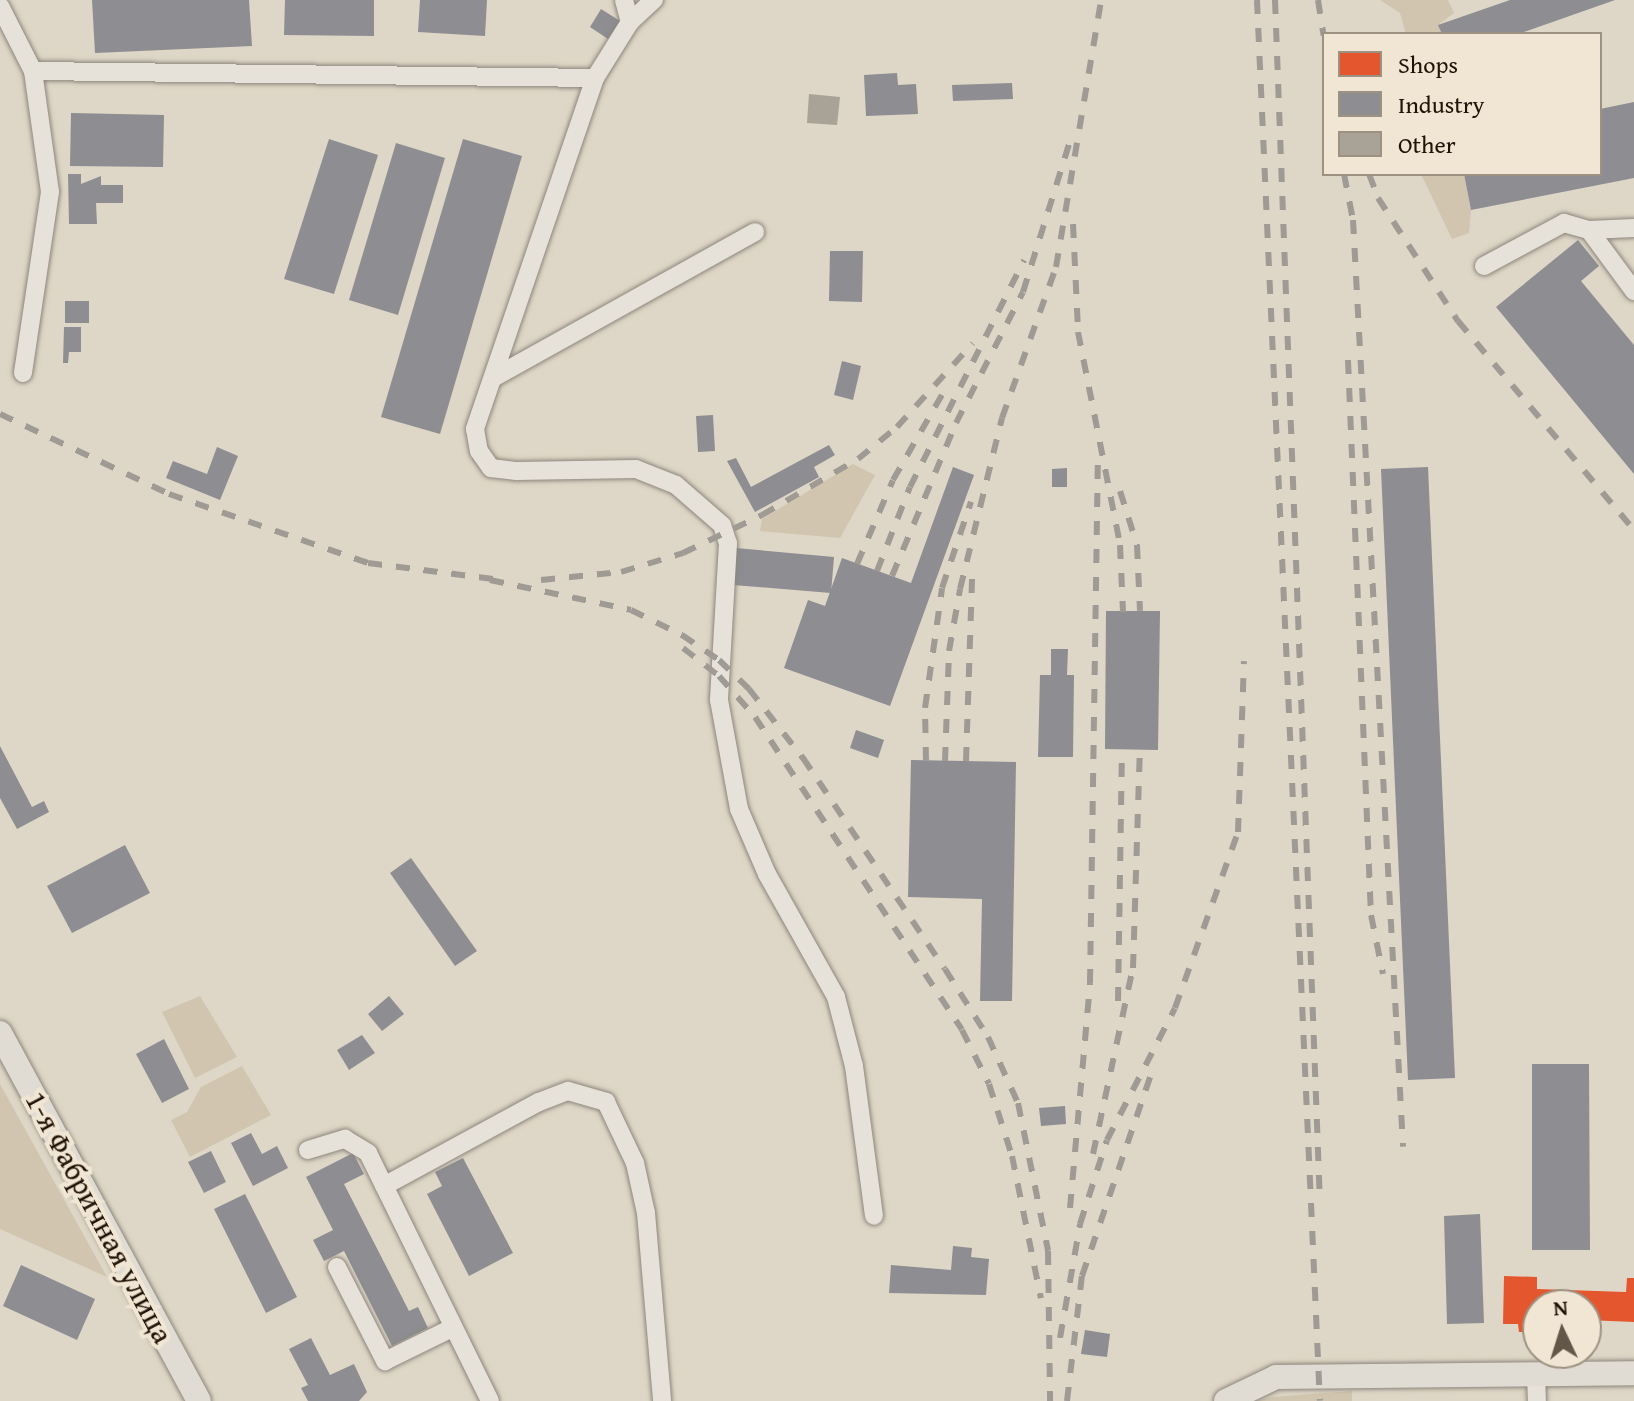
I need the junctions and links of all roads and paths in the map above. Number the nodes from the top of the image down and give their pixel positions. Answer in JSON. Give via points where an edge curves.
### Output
{"nodes":[{"id":1,"x":624,"y":0,"type":"edge"},
{"id":2,"x":654,"y":0,"type":"edge"},
{"id":3,"x":0,"y":6,"type":"edge"},
{"id":4,"x":630,"y":22,"type":"junction"},
{"id":5,"x":33,"y":71,"type":"junction"},
{"id":6,"x":595,"y":78,"type":"junction"},
{"id":7,"x":1634,"y":228,"type":"edge"},
{"id":8,"x":1589,"y":230,"type":"junction"},
{"id":9,"x":755,"y":232,"type":"dead end"},
{"id":10,"x":1484,"y":266,"type":"dead end"},
{"id":11,"x":1634,"y":291,"type":"edge"},
{"id":12,"x":23,"y":373,"type":"dead end"},
{"id":13,"x":493,"y":378,"type":"junction"},
{"id":14,"x":0,"y":1033,"type":"edge"},
{"id":15,"x":308,"y":1150,"type":"dead end"},
{"id":16,"x":384,"y":1186,"type":"junction"},
{"id":17,"x":874,"y":1216,"type":"dead end"},
{"id":18,"x":337,"y":1267,"type":"dead end"},
{"id":19,"x":452,"y":1328,"type":"junction"},
{"id":20,"x":1634,"y":1373,"type":"edge"},
{"id":21,"x":1536,"y":1374,"type":"junction"},
{"id":22,"x":199,"y":1401,"type":"edge"},
{"id":23,"x":490,"y":1401,"type":"edge"},
{"id":24,"x":662,"y":1401,"type":"edge"},
{"id":25,"x":1226,"y":1401,"type":"edge"},
{"id":26,"x":1537,"y":1401,"type":"edge"}],
"edges":[{"from":1,"to":4,"type":"street"},
{"from":2,"to":4,"type":"street"},
{"from":3,"to":5,"type":"street"},
{"from":4,"to":6,"type":"street"},
{"from":5,"to":6,"type":"street"},
{"from":5,"to":12,"type":"street","via":[[50,192]]},
{"from":6,"to":13,"type":"street"},
{"from":7,"to":8,"type":"street"},
{"from":8,"to":10,"type":"street","via":[[1564,223]]},
{"from":8,"to":11,"type":"street"},
{"from":9,"to":13,"type":"street"},
{"from":13,"to":17,"type":"street","via":[[475,429],[479,451],[491,468],[636,469],[676,485],[722,525],[728,543],[719,700],[739,809],[767,874],[836,997],[854,1066]]},
{"from":14,"to":22,"type":"main road","name":"1-я Фабричная улица"},
{"from":15,"to":16,"type":"street","via":[[345,1139],[368,1153]]},
{"from":16,"to":19,"type":"street"},
{"from":16,"to":24,"type":"street","via":[[568,1091],[606,1102],[635,1163],[646,1213]]},
{"from":18,"to":19,"type":"street","via":[[385,1361]]},
{"from":19,"to":23,"type":"street"},
{"from":20,"to":21,"type":"main road"},
{"from":21,"to":25,"type":"main road","via":[[1276,1377]]},
{"from":21,"to":26,"type":"street"}]}
